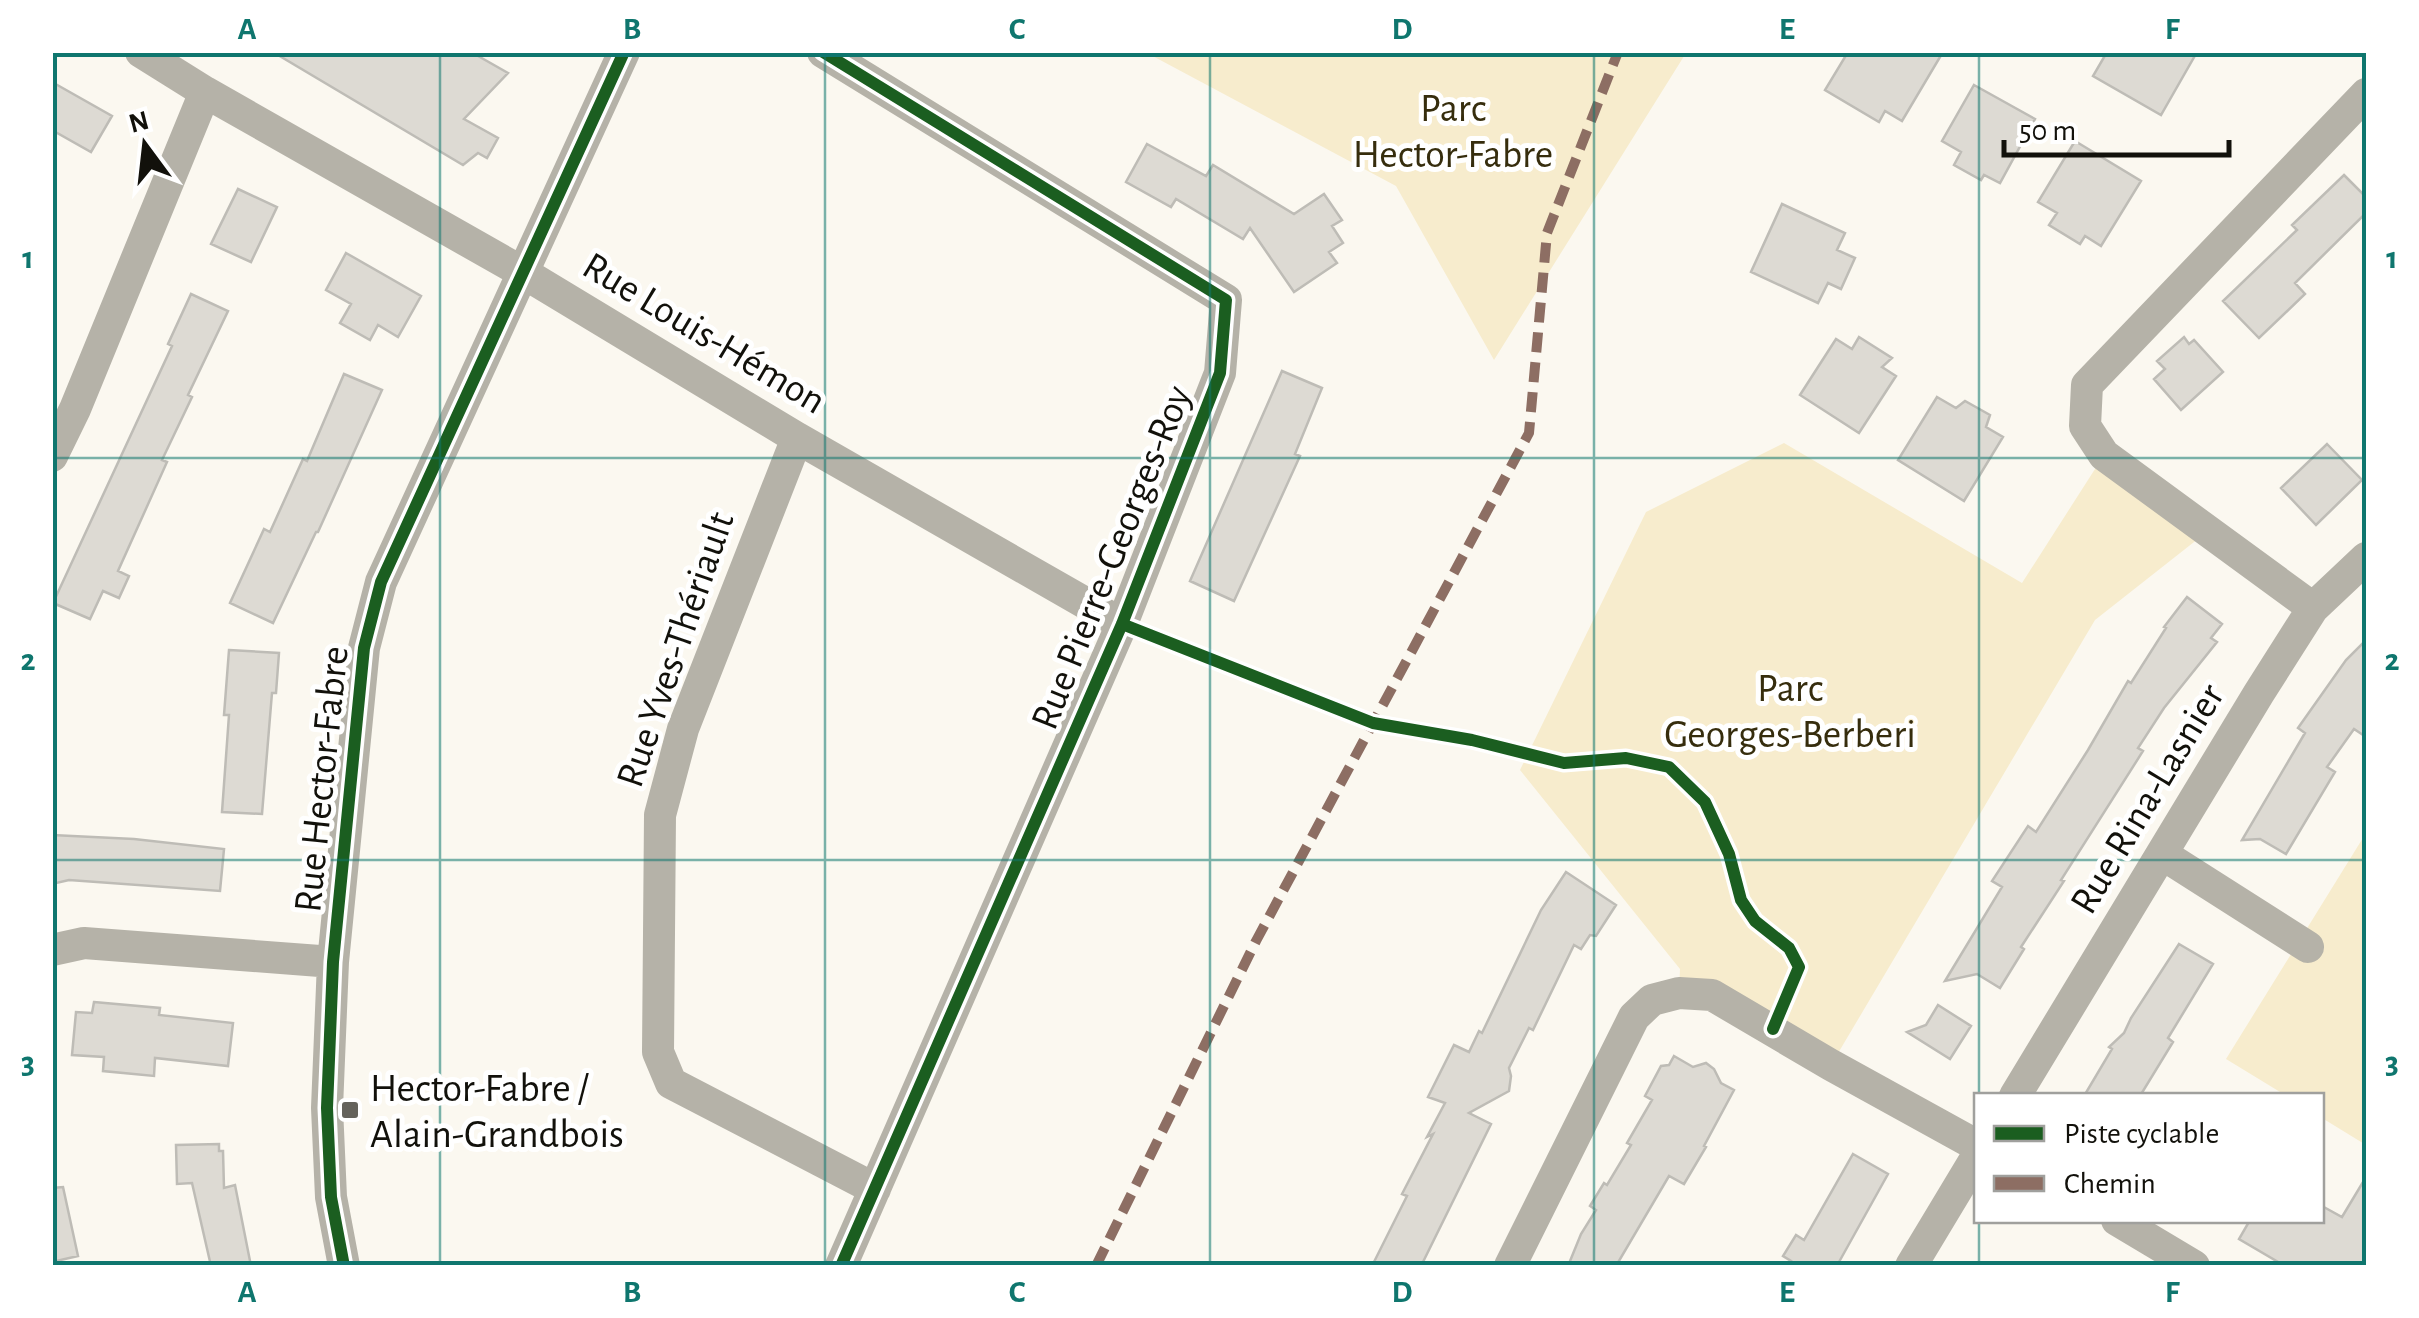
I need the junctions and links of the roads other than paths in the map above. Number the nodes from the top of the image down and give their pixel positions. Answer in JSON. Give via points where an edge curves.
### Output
{"nodes":[{"id":1,"x":141,"y":52,"type":"edge"},
{"id":2,"x":624,"y":52,"type":"edge"},
{"id":3,"x":823,"y":52,"type":"edge"},
{"id":4,"x":205,"y":92,"type":"junction"},
{"id":5,"x":2366,"y":94,"type":"edge"},
{"id":6,"x":522,"y":272,"type":"junction"},
{"id":7,"x":64,"y":402,"type":"edge"},
{"id":8,"x":797,"y":438,"type":"junction"},
{"id":9,"x":52,"y":456,"type":"edge"},
{"id":10,"x":2366,"y":558,"type":"edge"},
{"id":11,"x":2314,"y":608,"type":"junction"},
{"id":12,"x":1122,"y":624,"type":"junction"},
{"id":13,"x":2162,"y":854,"type":"junction"},
{"id":14,"x":2308,"y":947,"type":"dead end"},
{"id":15,"x":52,"y":950,"type":"edge"},
{"id":16,"x":333,"y":962,"type":"junction"},
{"id":17,"x":2017,"y":1093,"type":"edge"},
{"id":18,"x":1974,"y":1144,"type":"edge"},
{"id":19,"x":1974,"y":1161,"type":"edge"},
{"id":20,"x":874,"y":1189,"type":"junction"},
{"id":21,"x":2121,"y":1223,"type":"edge"},
{"id":22,"x":344,"y":1266,"type":"edge"},
{"id":23,"x":841,"y":1266,"type":"edge"},
{"id":24,"x":1510,"y":1266,"type":"edge"},
{"id":25,"x":1911,"y":1266,"type":"edge"},
{"id":26,"x":2194,"y":1266,"type":"edge"}],
"edges":[{"from":1,"to":4,"type":"street","name":"Rue Louis-Hémon"},
{"from":2,"to":6,"type":"street","name":"Rue Hector-Fabre"},
{"from":3,"to":12,"type":"street","name":"Rue Pierre-Georges-Roy","via":[[1226,300],[1220,373]]},
{"from":4,"to":6,"type":"street","name":"Rue Louis-Hémon"},
{"from":4,"to":7,"type":"street"},
{"from":5,"to":11,"type":"street","via":[[2087,385],[2085,426],[2104,455]]},
{"from":6,"to":8,"type":"street","name":"Rue Louis-Hémon"},
{"from":6,"to":16,"type":"street","name":"Rue Hector-Fabre","via":[[377,598],[364,648]]},
{"from":7,"to":9,"type":"street"},
{"from":8,"to":12,"type":"street","name":"Rue Louis-Hémon"},
{"from":8,"to":20,"type":"street","name":"Rue Yves-Thériault","via":[[682,729],[660,815],[658,1052],[670,1082]]},
{"from":10,"to":11,"type":"street","name":"Rue Rina-Lasnier"},
{"from":11,"to":13,"type":"street","name":"Rue Rina-Lasnier"},
{"from":12,"to":20,"type":"street","name":"Rue Pierre-Georges-Roy"},
{"from":13,"to":14,"type":"street"},
{"from":13,"to":17,"type":"street","name":"Rue Rina-Lasnier"},
{"from":15,"to":16,"type":"street","via":[[84,943]]},
{"from":16,"to":22,"type":"street","name":"Rue Hector-Fabre","via":[[330,1196]]},
{"from":18,"to":24,"type":"street","via":[[1712,994],[1652,1000],[1634,1017]]},
{"from":19,"to":25,"type":"street"},
{"from":20,"to":23,"type":"street","name":"Rue Pierre-Georges-Roy"},
{"from":21,"to":26,"type":"street"}]}
